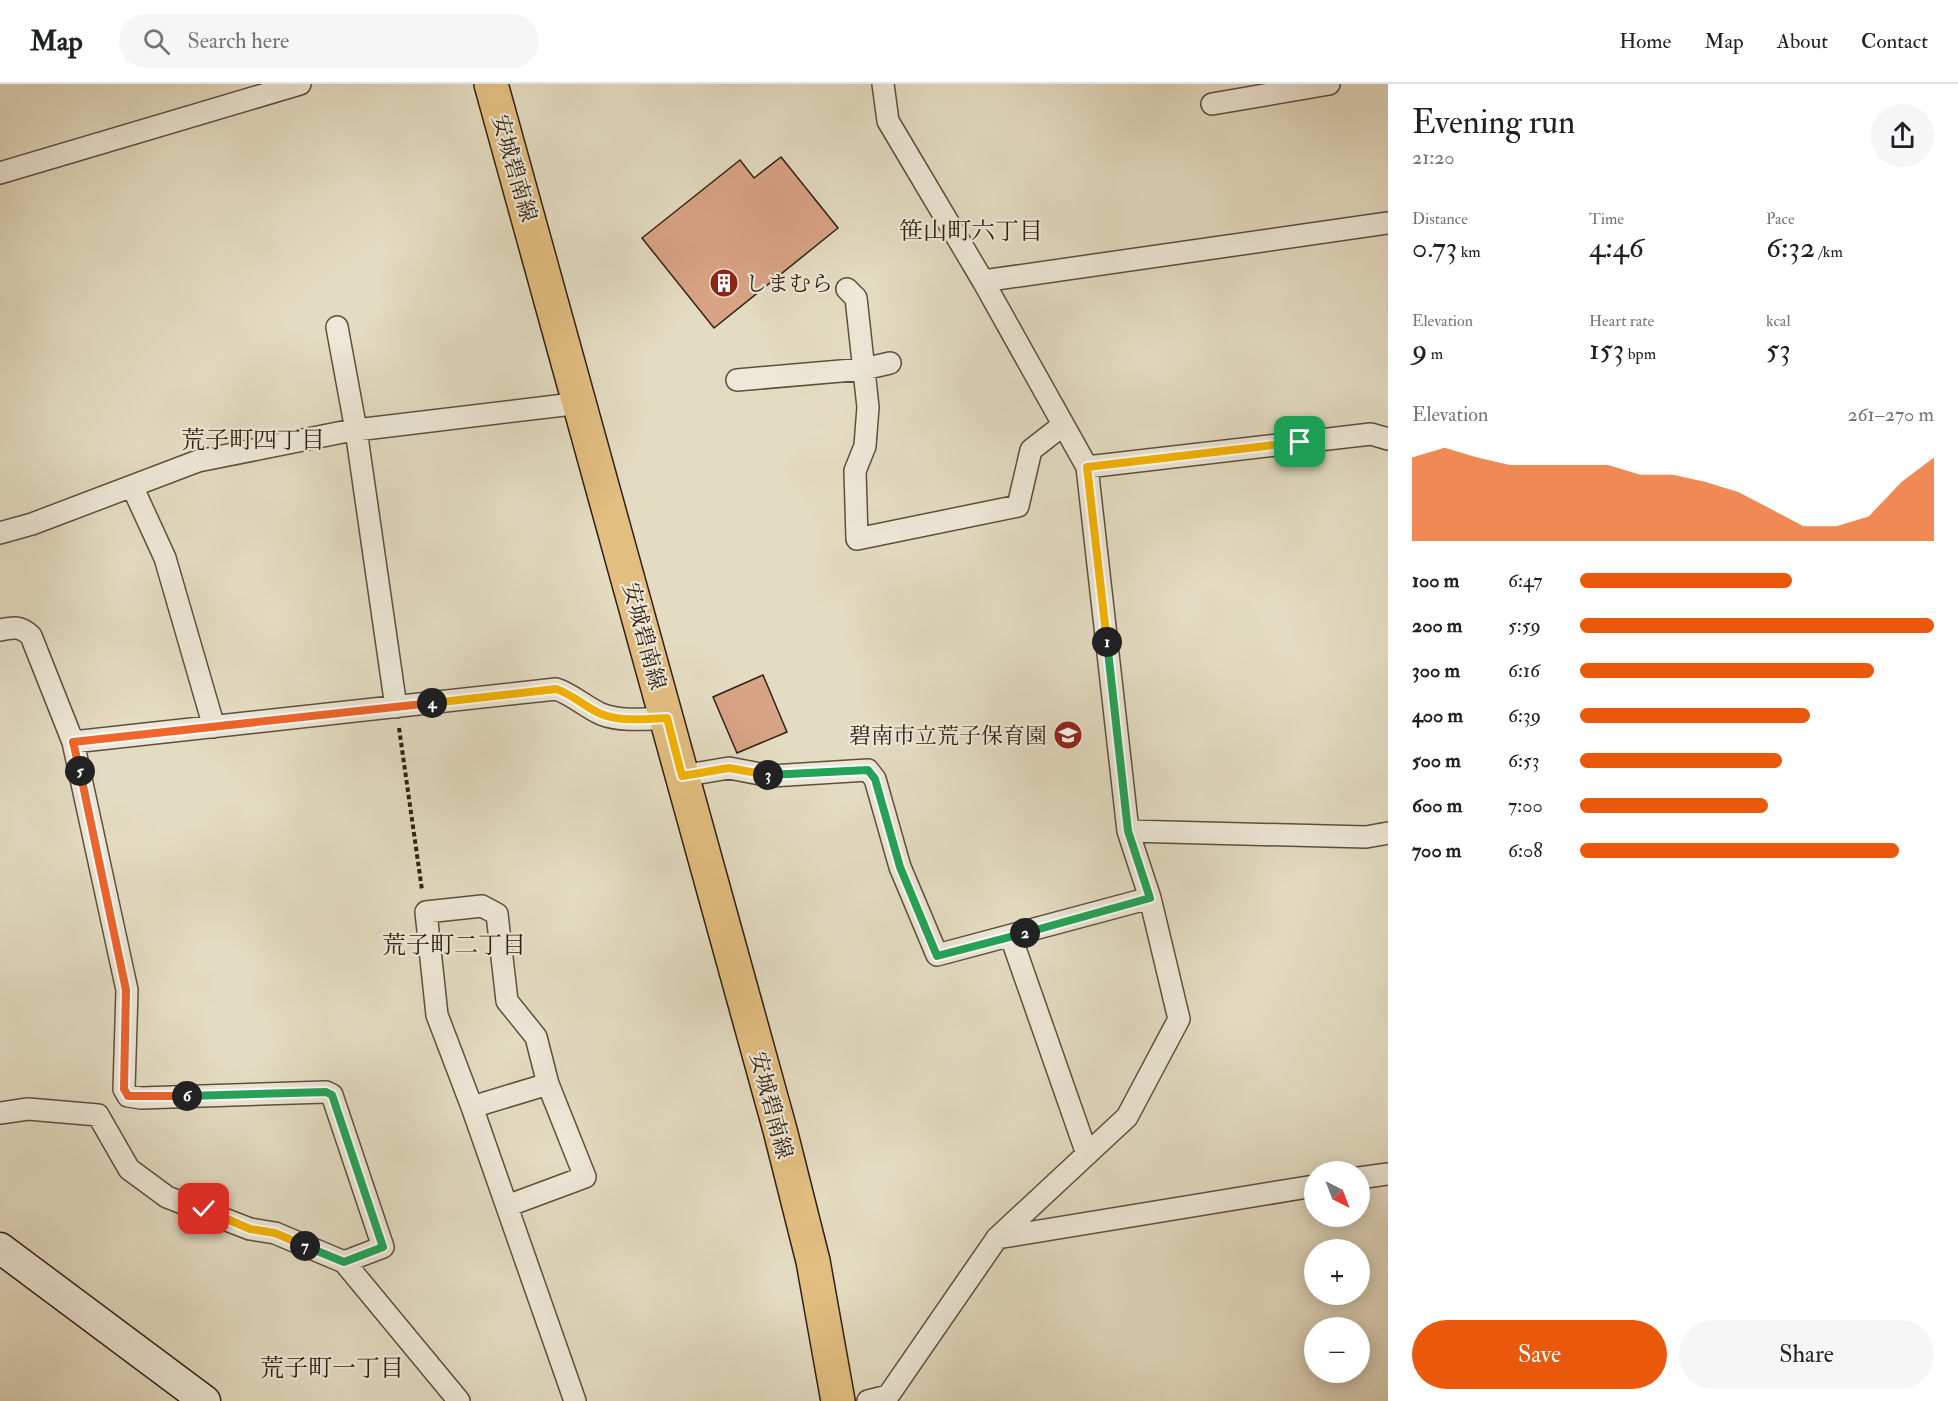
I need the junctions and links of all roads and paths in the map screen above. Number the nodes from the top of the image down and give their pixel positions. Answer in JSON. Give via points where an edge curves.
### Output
{"nodes":[{"id":1,"x":300,"y":84,"type":"edge"},
{"id":2,"x":491,"y":84,"type":"edge"},
{"id":3,"x":883,"y":84,"type":"edge"},
{"id":4,"x":1329,"y":84,"type":"edge"},
{"id":5,"x":1212,"y":104,"type":"dead end"},
{"id":6,"x":0,"y":173,"type":"edge"},
{"id":7,"x":1388,"y":224,"type":"edge"},
{"id":8,"x":983,"y":281,"type":"junction"},
{"id":9,"x":847,"y":289,"type":"dead end"},
{"id":10,"x":337,"y":327,"type":"dead end"},
{"id":11,"x":890,"y":363,"type":"dead end"},
{"id":12,"x":864,"y":369,"type":"junction"},
{"id":13,"x":737,"y":380,"type":"dead end"},
{"id":14,"x":581,"y":403,"type":"junction"},
{"id":15,"x":1063,"y":425,"type":"junction"},
{"id":16,"x":356,"y":430,"type":"junction"},
{"id":17,"x":1388,"y":439,"type":"edge"},
{"id":18,"x":1087,"y":467,"type":"junction"},
{"id":19,"x":132,"y":486,"type":"junction"},
{"id":20,"x":0,"y":533,"type":"edge"},
{"id":21,"x":0,"y":630,"type":"edge"},
{"id":22,"x":396,"y":707,"type":"junction"},
{"id":23,"x":667,"y":718,"type":"junction"},
{"id":24,"x":214,"y":727,"type":"junction"},
{"id":25,"x":73,"y":742,"type":"junction"},
{"id":26,"x":682,"y":776,"type":"junction"},
{"id":27,"x":1128,"y":831,"type":"junction"},
{"id":28,"x":1388,"y":833,"type":"edge"},
{"id":29,"x":1150,"y":898,"type":"junction"},
{"id":30,"x":426,"y":912,"type":"junction"},
{"id":31,"x":1011,"y":937,"type":"junction"},
{"id":32,"x":548,"y":1084,"type":"junction"},
{"id":33,"x":472,"y":1107,"type":"junction"},
{"id":34,"x":0,"y":1113,"type":"edge"},
{"id":35,"x":1087,"y":1154,"type":"junction"},
{"id":36,"x":1388,"y":1174,"type":"edge"},
{"id":37,"x":1370,"y":1176,"type":"edge"},
{"id":38,"x":1304,"y":1188,"type":"edge"},
{"id":39,"x":507,"y":1206,"type":"junction"},
{"id":40,"x":997,"y":1238,"type":"junction"},
{"id":41,"x":0,"y":1248,"type":"edge"},
{"id":42,"x":344,"y":1262,"type":"junction"},
{"id":43,"x":205,"y":1401,"type":"edge"},
{"id":44,"x":459,"y":1401,"type":"edge"},
{"id":45,"x":575,"y":1401,"type":"edge"},
{"id":46,"x":838,"y":1401,"type":"edge"},
{"id":47,"x":868,"y":1401,"type":"edge"}],
"edges":[{"from":1,"to":6,"type":"street"},
{"from":2,"to":14,"type":"main road","name":"安城碧南線"},
{"from":3,"to":8,"type":"street","via":[[888,121]]},
{"from":4,"to":5,"type":"street"},
{"from":7,"to":8,"type":"street"},
{"from":8,"to":15,"type":"street"},
{"from":9,"to":12,"type":"street","via":[[856,298]]},
{"from":10,"to":16,"type":"street"},
{"from":11,"to":12,"type":"street"},
{"from":12,"to":13,"type":"street"},
{"from":12,"to":15,"type":"street","via":[[868,407],[865,446],[855,471],[857,538],[1018,506],[1031,450]]},
{"from":14,"to":16,"type":"street"},
{"from":14,"to":23,"type":"main road","name":"安城碧南線"},
{"from":15,"to":18,"type":"street"},
{"from":16,"to":19,"type":"street","via":[[198,461]]},
{"from":16,"to":22,"type":"street"},
{"from":17,"to":18,"type":"street","via":[[1371,434]]},
{"from":18,"to":27,"type":"street"},
{"from":19,"to":20,"type":"street"},
{"from":19,"to":24,"type":"street","via":[[165,558]]},
{"from":21,"to":25,"type":"street","via":[[15,627],[31,636]]},
{"from":22,"to":23,"type":"street","via":[[556,689],[603,714],[631,719]]},
{"from":22,"to":24,"type":"street"},
{"from":22,"to":30,"type":"path"},
{"from":23,"to":26,"type":"main road","name":"安城碧南線"},
{"from":24,"to":25,"type":"street"},
{"from":25,"to":42,"type":"street","via":[[126,990],[124,1089],[128,1096],[141,1098],[326,1092],[332,1095],[383,1247]]},
{"from":26,"to":31,"type":"street","via":[[729,768],[771,776],[868,770],[875,779],[900,867],[937,956]]},
{"from":26,"to":46,"type":"main road","name":"安城碧南線","via":[[813,1261]]},
{"from":27,"to":28,"type":"street","via":[[1366,837]]},
{"from":27,"to":29,"type":"street"},
{"from":29,"to":31,"type":"street"},
{"from":29,"to":35,"type":"street","via":[[1179,1019],[1127,1117]]},
{"from":30,"to":32,"type":"street","via":[[482,906],[497,914],[507,1001],[536,1037]]},
{"from":30,"to":33,"type":"street","via":[[437,1016]]},
{"from":31,"to":35,"type":"street"},
{"from":32,"to":33,"type":"street"},
{"from":32,"to":39,"type":"street","via":[[585,1177]]},
{"from":33,"to":39,"type":"street"},
{"from":34,"to":42,"type":"street","via":[[28,1109],[98,1115],[129,1169],[167,1197],[250,1229],[275,1233]]},
{"from":35,"to":40,"type":"street"},
{"from":36,"to":37,"type":"street"},
{"from":38,"to":40,"type":"street"},
{"from":39,"to":45,"type":"street"},
{"from":40,"to":47,"type":"street","via":[[888,1396]]},
{"from":41,"to":43,"type":"street"},
{"from":42,"to":44,"type":"street"}]}
